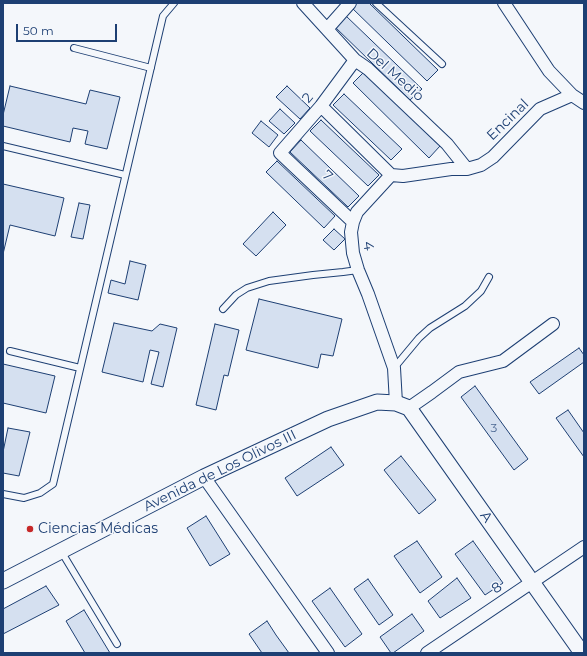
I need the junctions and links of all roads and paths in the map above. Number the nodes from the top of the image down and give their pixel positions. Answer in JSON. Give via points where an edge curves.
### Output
{"nodes":[{"id":1,"x":174,"y":3,"type":"edge"},
{"id":2,"x":303,"y":3,"type":"edge"},
{"id":3,"x":350,"y":3,"type":"edge"},
{"id":4,"x":376,"y":3,"type":"edge"},
{"id":5,"x":504,"y":3,"type":"edge"},
{"id":6,"x":327,"y":29,"type":"junction"},
{"id":7,"x":74,"y":48,"type":"dead end"},
{"id":8,"x":355,"y":60,"type":"junction"},
{"id":9,"x":442,"y":64,"type":"dead end"},
{"id":10,"x":151,"y":68,"type":"junction"},
{"id":11,"x":572,"y":95,"type":"junction"},
{"id":12,"x":584,"y":103,"type":"edge"},
{"id":13,"x":321,"y":106,"type":"junction"},
{"id":14,"x":3,"y":146,"type":"edge"},
{"id":15,"x":280,"y":153,"type":"joint"},
{"id":16,"x":467,"y":169,"type":"junction"},
{"id":17,"x":125,"y":175,"type":"junction"},
{"id":18,"x":392,"y":175,"type":"junction"},
{"id":19,"x":352,"y":222,"type":"junction"},
{"id":20,"x":358,"y":270,"type":"junction"},
{"id":21,"x":489,"y":277,"type":"dead end"},
{"id":22,"x":223,"y":309,"type":"dead end"},
{"id":23,"x":553,"y":324,"type":"dead end"},
{"id":24,"x":10,"y":351,"type":"dead end"},
{"id":25,"x":80,"y":368,"type":"junction"},
{"id":26,"x":394,"y":368,"type":"junction"},
{"id":27,"x":402,"y":406,"type":"junction"},
{"id":28,"x":204,"y":477,"type":"junction"},
{"id":29,"x":3,"y":494,"type":"edge"},
{"id":30,"x":584,"y":547,"type":"edge"},
{"id":31,"x":61,"y":551,"type":"junction"},
{"id":32,"x":3,"y":581,"type":"edge"},
{"id":33,"x":532,"y":582,"type":"junction"},
{"id":34,"x":117,"y":644,"type":"dead end"},
{"id":35,"x":328,"y":653,"type":"edge"},
{"id":36,"x":427,"y":653,"type":"edge"},
{"id":37,"x":582,"y":653,"type":"edge"}],
"edges":[{"from":1,"to":10,"type":"lane","via":[[163,16]]},
{"from":2,"to":6,"type":"street","name":"Del Medio"},
{"from":3,"to":6,"type":"street"},
{"from":4,"to":9,"type":"lane"},
{"from":5,"to":11,"type":"street","via":[[549,71]]},
{"from":6,"to":8,"type":"street","name":"Del Medio"},
{"from":7,"to":10,"type":"lane"},
{"from":8,"to":13,"type":"street","name":"2"},
{"from":8,"to":16,"type":"street","name":"Del Medio","via":[[368,69],[447,144]]},
{"from":10,"to":17,"type":"lane"},
{"from":11,"to":12,"type":"street"},
{"from":11,"to":16,"type":"street","name":"Encinal","via":[[540,109],[493,156],[481,165]]},
{"from":13,"to":15,"type":"street","name":"2"},
{"from":13,"to":18,"type":"street"},
{"from":14,"to":17,"type":"lane"},
{"from":15,"to":19,"type":"street","name":"7"},
{"from":16,"to":18,"type":"street"},
{"from":17,"to":25,"type":"lane"},
{"from":18,"to":19,"type":"street","via":[[357,212]]},
{"from":19,"to":20,"type":"street","name":"4","via":[[353,253]]},
{"from":20,"to":22,"type":"lane","via":[[270,281],[247,288]]},
{"from":20,"to":26,"type":"street","name":"4"},
{"from":21,"to":26,"type":"lane","via":[[481,291],[465,306],[430,328]]},
{"from":23,"to":27,"type":"street","via":[[503,361],[459,372],[432,392]]},
{"from":24,"to":25,"type":"lane"},
{"from":25,"to":29,"type":"lane","via":[[53,484],[40,493],[24,498]]},
{"from":26,"to":27,"type":"street","name":"4"},
{"from":27,"to":28,"type":"street","name":"Avenida de Los Olivos III","via":[[377,402],[328,419]]},
{"from":27,"to":33,"type":"street","name":"A"},
{"from":28,"to":31,"type":"street","name":"Avenida de Los Olivos III"},
{"from":28,"to":35,"type":"street"},
{"from":30,"to":33,"type":"street","name":"8"},
{"from":31,"to":32,"type":"street","name":"Avenida de Los Olivos III"},
{"from":31,"to":34,"type":"lane"},
{"from":33,"to":36,"type":"street","name":"8"},
{"from":33,"to":37,"type":"street","name":"A"}]}
